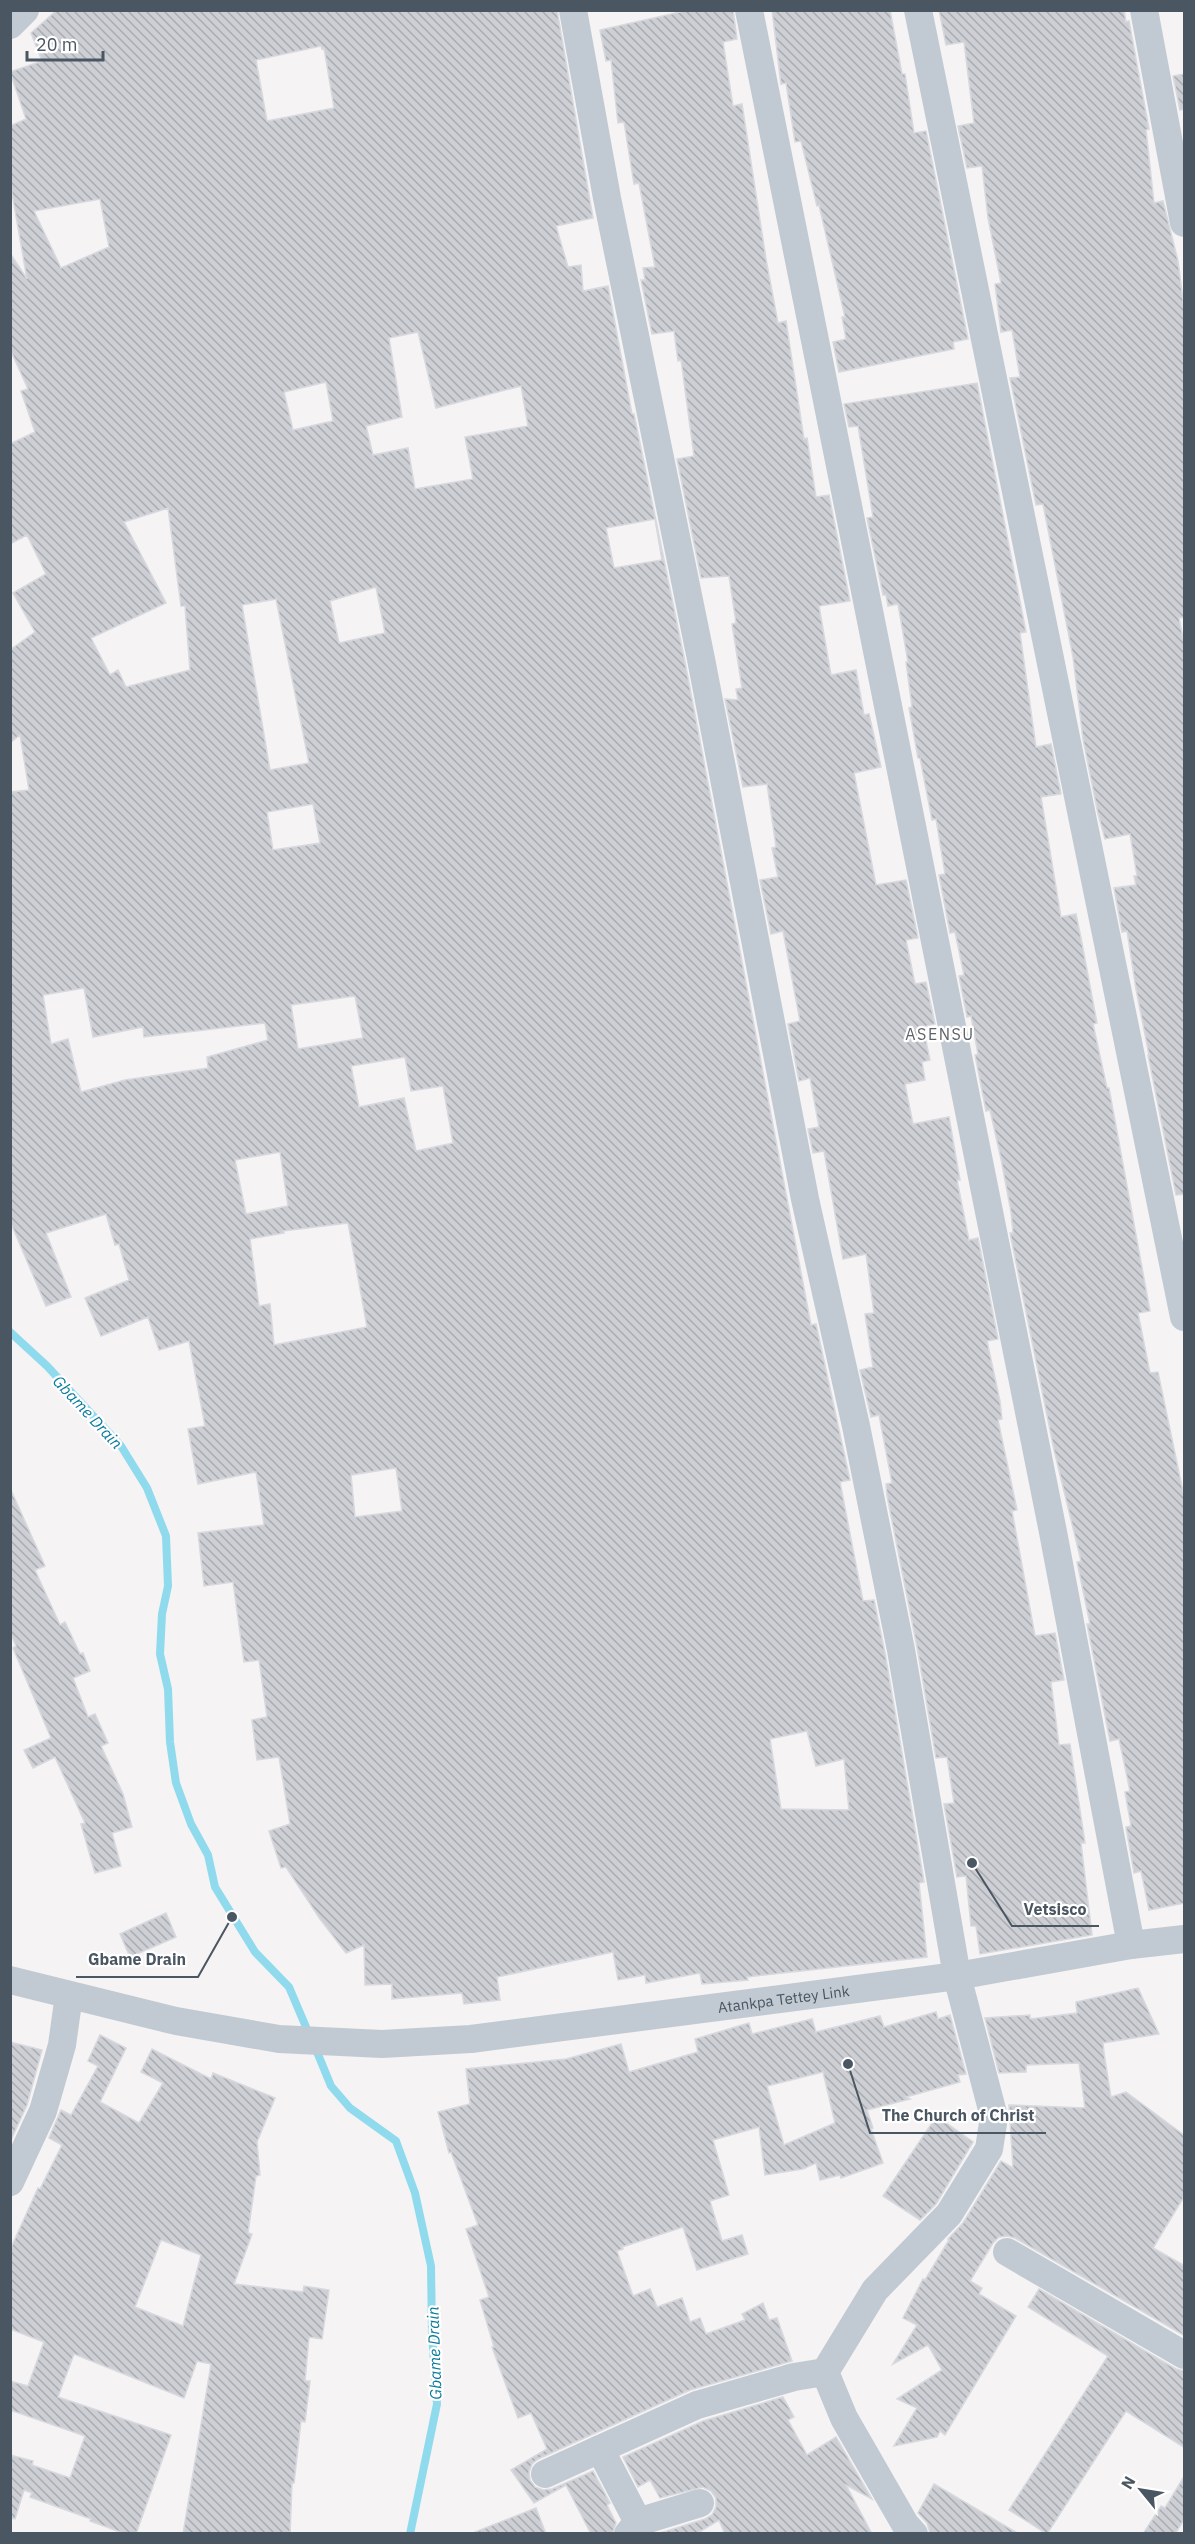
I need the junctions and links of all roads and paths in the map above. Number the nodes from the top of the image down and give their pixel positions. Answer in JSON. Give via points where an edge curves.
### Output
{"nodes":[{"id":1,"x":25,"y":10,"type":"edge"},
{"id":2,"x":573,"y":10,"type":"edge"},
{"id":3,"x":749,"y":10,"type":"edge"},
{"id":4,"x":918,"y":10,"type":"edge"},
{"id":5,"x":1144,"y":10,"type":"edge"},
{"id":6,"x":10,"y":26,"type":"edge"},
{"id":7,"x":1185,"y":223,"type":"edge"},
{"id":8,"x":1185,"y":1317,"type":"edge"},
{"id":9,"x":1185,"y":1939,"type":"edge"},
{"id":10,"x":1131,"y":1945,"type":"junction"},
{"id":11,"x":957,"y":1976,"type":"junction"},
{"id":12,"x":10,"y":1980,"type":"edge"},
{"id":13,"x":69,"y":1995,"type":"junction"},
{"id":14,"x":10,"y":2182,"type":"edge"},
{"id":15,"x":1007,"y":2252,"type":"dead end"},
{"id":16,"x":1185,"y":2355,"type":"edge"},
{"id":17,"x":825,"y":2372,"type":"junction"},
{"id":18,"x":600,"y":2449,"type":"junction"},
{"id":19,"x":545,"y":2474,"type":"dead end"},
{"id":20,"x":700,"y":2503,"type":"dead end"},
{"id":21,"x":633,"y":2528,"type":"edge"},
{"id":22,"x":914,"y":2534,"type":"edge"}],
"edges":[{"from":1,"to":6,"type":"street"},
{"from":2,"to":11,"type":"street","via":[[805,1199],[901,1650]]},
{"from":3,"to":10,"type":"street","via":[[1053,1532]]},
{"from":4,"to":8,"type":"street"},
{"from":5,"to":7,"type":"street"},
{"from":9,"to":10,"type":"street","name":"Atankpa Tettey Link"},
{"from":10,"to":11,"type":"street","name":"Atankpa Tettey Link"},
{"from":11,"to":13,"type":"street","name":"Atankpa Tettey Link","via":[[471,2039],[382,2044],[279,2039],[176,2021]]},
{"from":11,"to":17,"type":"street","via":[[994,2117],[989,2149],[949,2214],[875,2290]]},
{"from":12,"to":13,"type":"street","name":"Atankpa Tettey Link"},
{"from":13,"to":14,"type":"street","via":[[62,2045],[43,2111]]},
{"from":15,"to":16,"type":"street"},
{"from":17,"to":18,"type":"street","via":[[794,2377],[697,2406]]},
{"from":17,"to":22,"type":"street","via":[[844,2418]]},
{"from":18,"to":19,"type":"street"},
{"from":18,"to":21,"type":"street"},
{"from":20,"to":21,"type":"street"}]}
